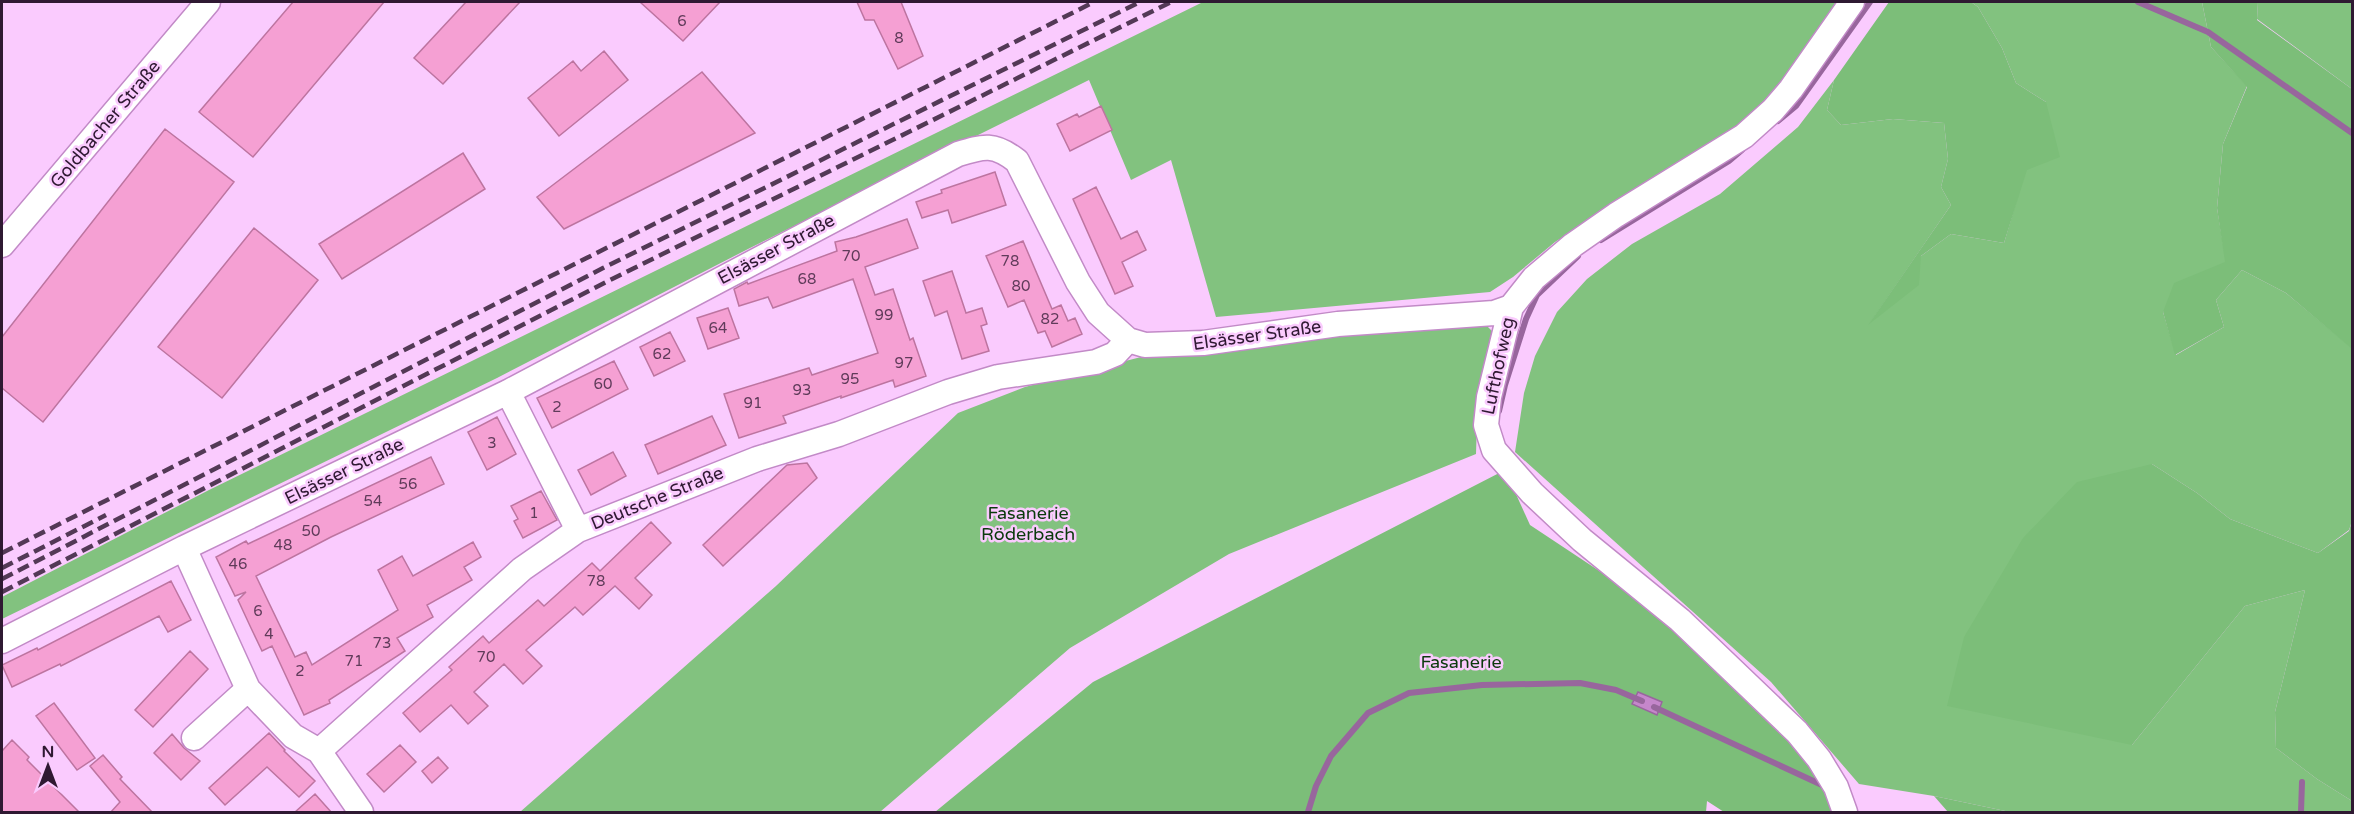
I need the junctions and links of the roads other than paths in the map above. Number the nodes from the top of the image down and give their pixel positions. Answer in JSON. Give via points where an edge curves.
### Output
{"nodes":[{"id":1,"x":208,"y":2,"type":"edge"},
{"id":2,"x":1852,"y":2,"type":"edge"},
{"id":3,"x":2,"y":245,"type":"edge"},
{"id":4,"x":1511,"y":308,"type":"junction"},
{"id":5,"x":1128,"y":340,"type":"junction"},
{"id":6,"x":508,"y":392,"type":"junction"},
{"id":7,"x":578,"y":530,"type":"junction"},
{"id":8,"x":184,"y":549,"type":"junction"},
{"id":9,"x":2,"y":641,"type":"edge"},
{"id":10,"x":248,"y":689,"type":"junction"},
{"id":11,"x":194,"y":738,"type":"dead end"},
{"id":12,"x":319,"y":751,"type":"junction"},
{"id":13,"x":361,"y":813,"type":"edge"},
{"id":14,"x":1845,"y":813,"type":"edge"}],
"edges":[{"from":1,"to":3,"type":"street","name":"Goldbacher Straße"},
{"from":2,"to":4,"type":"street","name":"Lufthofweg","via":[[1773,110],[1744,136],[1573,245],[1534,278]]},
{"from":4,"to":5,"type":"street","name":"Elsässer Straße","via":[[1494,313],[1338,324],[1203,343],[1145,345]]},
{"from":4,"to":14,"type":"street","name":"Lufthofweg","via":[[1489,397],[1486,425],[1494,450],[1582,540],[1680,620],[1797,732],[1836,787]]},
{"from":5,"to":6,"type":"street","name":"Elsässer Straße","via":[[1098,313],[1078,282],[1017,161],[1003,150],[978,148],[947,159]]},
{"from":5,"to":7,"type":"street","name":"Deutsche Straße","via":[[1115,354],[1095,362],[998,377],[948,392],[839,434],[757,459]]},
{"from":6,"to":7,"type":"street"},
{"from":6,"to":8,"type":"street","name":"Elsässer Straße"},
{"from":7,"to":12,"type":"street","name":"Deutsche Straße","via":[[522,569]]},
{"from":8,"to":9,"type":"street","name":"Elsässer Straße"},
{"from":8,"to":10,"type":"street"},
{"from":10,"to":11,"type":"street"},
{"from":10,"to":12,"type":"street","via":[[292,736]]},
{"from":12,"to":13,"type":"street"}]}
